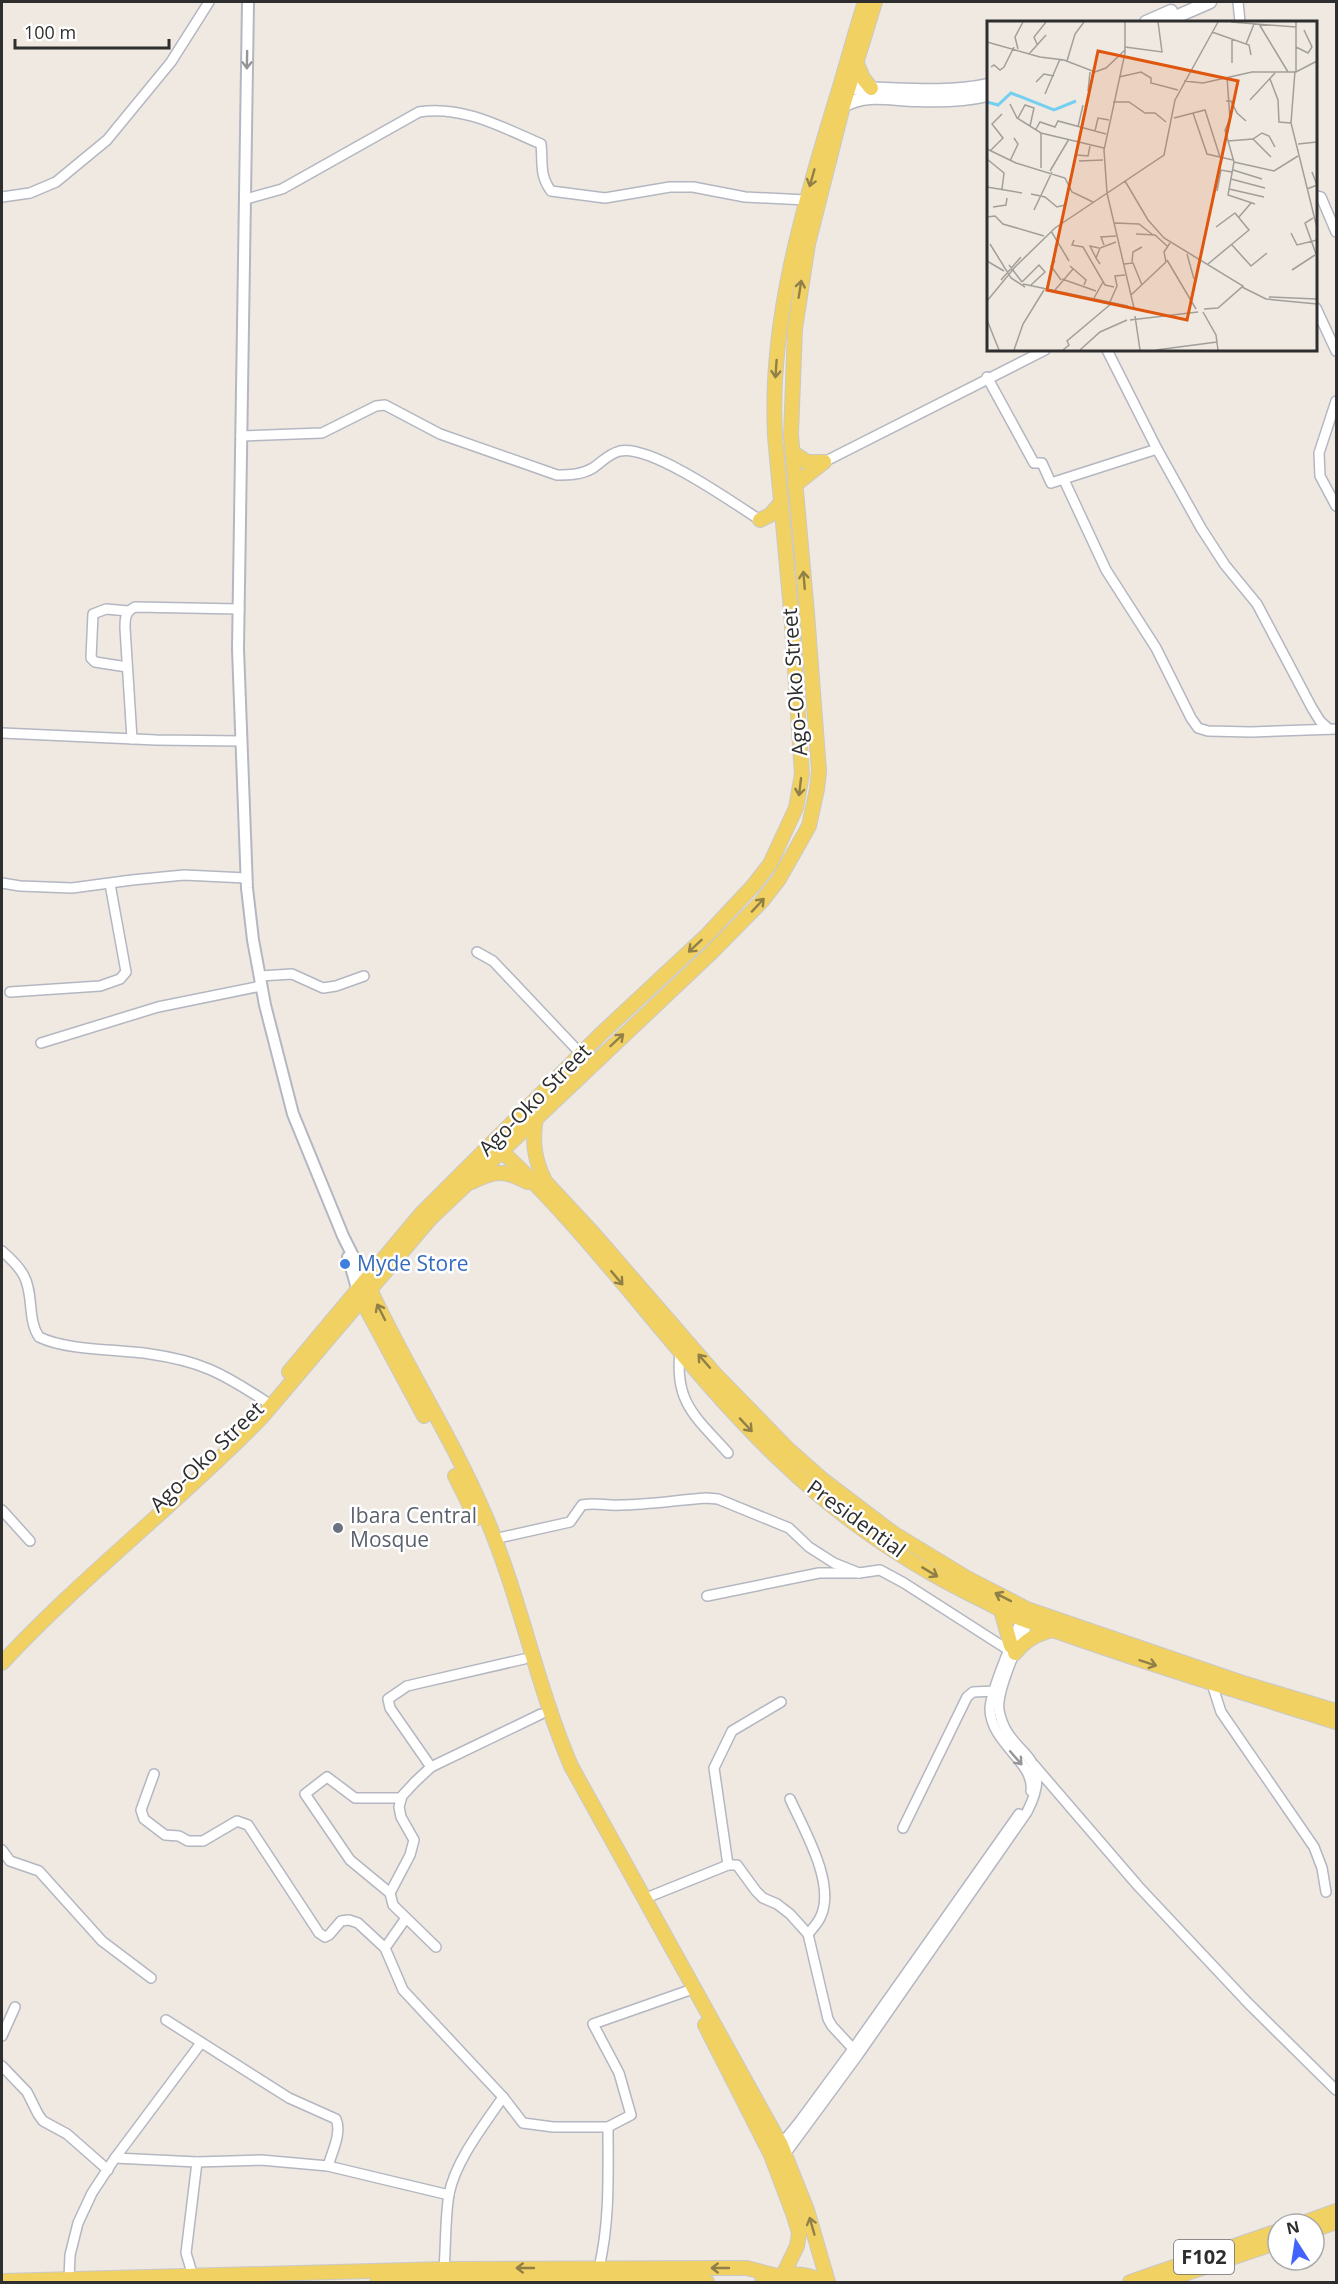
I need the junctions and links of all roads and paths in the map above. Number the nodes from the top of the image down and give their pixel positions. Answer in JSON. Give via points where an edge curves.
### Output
{"nodes":[{"id":1,"x":209,"y":2,"type":"edge"},
{"id":2,"x":248,"y":2,"type":"edge"},
{"id":3,"x":865,"y":2,"type":"edge"},
{"id":4,"x":875,"y":2,"type":"edge"},
{"id":5,"x":1191,"y":2,"type":"edge"},
{"id":6,"x":1210,"y":2,"type":"edge"},
{"id":7,"x":1238,"y":2,"type":"edge"},
{"id":8,"x":1148,"y":21,"type":"edge"},
{"id":9,"x":1166,"y":21,"type":"edge"},
{"id":10,"x":1240,"y":21,"type":"edge"},
{"id":11,"x":857,"y":64,"type":"junction"},
{"id":12,"x":987,"y":86,"type":"edge"},
{"id":13,"x":850,"y":88,"type":"junction"},
{"id":14,"x":871,"y":88,"type":"junction"},
{"id":15,"x":987,"y":95,"type":"edge"},
{"id":16,"x":843,"y":106,"type":"junction"},
{"id":17,"x":1317,"y":195,"type":"edge"},
{"id":18,"x":2,"y":197,"type":"edge"},
{"id":19,"x":246,"y":199,"type":"junction"},
{"id":20,"x":806,"y":200,"type":"junction"},
{"id":21,"x":1336,"y":232,"type":"edge"},
{"id":22,"x":1317,"y":310,"type":"edge"},
{"id":23,"x":1043,"y":351,"type":"edge"},
{"id":24,"x":1108,"y":351,"type":"edge"},
{"id":25,"x":1336,"y":351,"type":"edge"},
{"id":26,"x":987,"y":378,"type":"junction"},
{"id":27,"x":1336,"y":401,"type":"edge"},
{"id":28,"x":241,"y":436,"type":"junction"},
{"id":29,"x":1157,"y":449,"type":"junction"},
{"id":30,"x":792,"y":452,"type":"junction"},
{"id":31,"x":824,"y":462,"type":"junction"},
{"id":32,"x":1064,"y":480,"type":"junction"},
{"id":33,"x":795,"y":485,"type":"junction"},
{"id":34,"x":780,"y":504,"type":"junction"},
{"id":35,"x":1336,"y":506,"type":"edge"},
{"id":36,"x":760,"y":520,"type":"junction"},
{"id":37,"x":783,"y":532,"type":"junction"},
{"id":38,"x":239,"y":609,"type":"junction"},
{"id":39,"x":128,"y":610,"type":"junction"},
{"id":40,"x":127,"y":667,"type":"junction"},
{"id":41,"x":1333,"y":729,"type":"edge"},
{"id":42,"x":2,"y":733,"type":"edge"},
{"id":43,"x":132,"y":739,"type":"junction"},
{"id":44,"x":241,"y":741,"type":"junction"},
{"id":45,"x":246,"y":878,"type":"junction"},
{"id":46,"x":2,"y":883,"type":"edge"},
{"id":47,"x":110,"y":884,"type":"junction"},
{"id":48,"x":477,"y":952,"type":"dead end"},
{"id":49,"x":364,"y":976,"type":"dead end"},
{"id":50,"x":260,"y":981,"type":"junction"},
{"id":51,"x":10,"y":992,"type":"dead end"},
{"id":52,"x":41,"y":1043,"type":"dead end"},
{"id":53,"x":581,"y":1054,"type":"junction"},
{"id":54,"x":536,"y":1117,"type":"junction"},
{"id":55,"x":500,"y":1143,"type":"junction"},
{"id":56,"x":541,"y":1184,"type":"junction"},
{"id":57,"x":463,"y":1188,"type":"junction"},
{"id":58,"x":2,"y":1251,"type":"edge"},
{"id":59,"x":364,"y":1290,"type":"junction"},
{"id":60,"x":680,"y":1352,"type":"junction"},
{"id":61,"x":265,"y":1401,"type":"junction"},
{"id":62,"x":728,"y":1453,"type":"dead end"},
{"id":63,"x":2,"y":1510,"type":"edge"},
{"id":64,"x":494,"y":1539,"type":"junction"},
{"id":65,"x":30,"y":1541,"type":"dead end"},
{"id":66,"x":859,"y":1573,"type":"junction"},
{"id":67,"x":707,"y":1596,"type":"dead end"},
{"id":68,"x":1001,"y":1610,"type":"junction"},
{"id":69,"x":1028,"y":1615,"type":"junction"},
{"id":70,"x":1054,"y":1630,"type":"junction"},
{"id":71,"x":1012,"y":1650,"type":"junction"},
{"id":72,"x":2,"y":1651,"type":"edge"},
{"id":73,"x":524,"y":1659,"type":"junction"},
{"id":74,"x":2,"y":1664,"type":"edge"},
{"id":75,"x":1212,"y":1684,"type":"junction"},
{"id":76,"x":995,"y":1691,"type":"junction"},
{"id":77,"x":781,"y":1702,"type":"dead end"},
{"id":78,"x":1336,"y":1711,"type":"edge"},
{"id":79,"x":540,"y":1714,"type":"junction"},
{"id":80,"x":1336,"y":1722,"type":"edge"},
{"id":81,"x":1031,"y":1760,"type":"junction"},
{"id":82,"x":431,"y":1767,"type":"junction"},
{"id":83,"x":154,"y":1773,"type":"dead end"},
{"id":84,"x":401,"y":1798,"type":"junction"},
{"id":85,"x":790,"y":1799,"type":"dead end"},
{"id":86,"x":903,"y":1828,"type":"dead end"},
{"id":87,"x":2,"y":1850,"type":"edge"},
{"id":88,"x":10,"y":1861,"type":"junction"},
{"id":89,"x":728,"y":1865,"type":"junction"},
{"id":90,"x":2,"y":1868,"type":"edge"},
{"id":91,"x":1326,"y":1892,"type":"dead end"},
{"id":92,"x":390,"y":1893,"type":"junction"},
{"id":93,"x":646,"y":1898,"type":"junction"},
{"id":94,"x":406,"y":1918,"type":"junction"},
{"id":95,"x":808,"y":1934,"type":"junction"},
{"id":96,"x":436,"y":1947,"type":"dead end"},
{"id":97,"x":385,"y":1948,"type":"junction"},
{"id":98,"x":150,"y":1978,"type":"dead end"},
{"id":99,"x":687,"y":1991,"type":"junction"},
{"id":100,"x":15,"y":2007,"type":"dead end"},
{"id":101,"x":166,"y":2020,"type":"dead end"},
{"id":102,"x":2,"y":2036,"type":"edge"},
{"id":103,"x":201,"y":2043,"type":"junction"},
{"id":104,"x":856,"y":2052,"type":"junction"},
{"id":105,"x":2,"y":2066,"type":"edge"},
{"id":106,"x":1336,"y":2090,"type":"edge"},
{"id":107,"x":503,"y":2097,"type":"junction"},
{"id":108,"x":608,"y":2127,"type":"junction"},
{"id":109,"x":778,"y":2155,"type":"junction"},
{"id":110,"x":115,"y":2158,"type":"junction"},
{"id":111,"x":197,"y":2162,"type":"junction"},
{"id":112,"x":328,"y":2166,"type":"junction"},
{"id":113,"x":108,"y":2170,"type":"junction"},
{"id":114,"x":449,"y":2195,"type":"junction"},
{"id":115,"x":1266,"y":2235,"type":"edge"},
{"id":116,"x":1266,"y":2246,"type":"edge"},
{"id":117,"x":599,"y":2268,"type":"junction"},
{"id":118,"x":444,"y":2269,"type":"junction"},
{"id":119,"x":780,"y":2275,"type":"junction"},
{"id":120,"x":193,"y":2276,"type":"junction"},
{"id":121,"x":69,"y":2279,"type":"junction"},
{"id":122,"x":618,"y":2281,"type":"edge"},
{"id":123,"x":2,"y":2282,"type":"edge"},
{"id":124,"x":377,"y":2283,"type":"edge"},
{"id":125,"x":707,"y":2283,"type":"edge"},
{"id":126,"x":762,"y":2283,"type":"edge"},
{"id":127,"x":827,"y":2283,"type":"edge"},
{"id":128,"x":1130,"y":2283,"type":"edge"},
{"id":129,"x":1161,"y":2283,"type":"edge"}],
"edges":[{"from":1,"to":18,"type":"street","via":[[171,62],[106,140],[56,182],[30,193]]},
{"from":2,"to":19,"type":"street","one_way":true},
{"from":3,"to":20,"type":"main road","name":"Ago-Oko Street","one_way":true},
{"from":4,"to":11,"type":"main road"},
{"from":5,"to":8,"type":"main road"},
{"from":6,"to":9,"type":"main road"},
{"from":7,"to":10,"type":"street"},
{"from":11,"to":13,"type":"main road"},
{"from":11,"to":14,"type":"main road"},
{"from":12,"to":14,"type":"main road","via":[[937,92]]},
{"from":13,"to":14,"type":"main road"},
{"from":13,"to":16,"type":"main road"},
{"from":15,"to":16,"type":"main road","via":[[920,100],[871,97]]},
{"from":30,"to":16,"type":"main road","one_way":true,"via":[[790,410],[802,277]]},
{"from":17,"to":21,"type":"street"},
{"from":19,"to":20,"type":"street","via":[[282,189],[420,112],[435,109],[488,121],[541,144],[544,182],[551,190],[605,198],[693,187],[745,197]]},
{"from":19,"to":28,"type":"street"},
{"from":20,"to":34,"type":"main road","name":"Ago-Oko Street","one_way":true,"via":[[782,311],[774,412]]},
{"from":22,"to":25,"type":"street"},
{"from":23,"to":26,"type":"street"},
{"from":24,"to":29,"type":"street"},
{"from":26,"to":31,"type":"street"},
{"from":26,"to":32,"type":"street","via":[[1034,463],[1042,463],[1051,483]]},
{"from":27,"to":35,"type":"street","via":[[1319,453],[1320,476]]},
{"from":28,"to":36,"type":"street","via":[[322,433],[385,405],[440,434],[557,475],[586,472],[620,451],[641,452],[705,485]]},
{"from":28,"to":38,"type":"street"},
{"from":29,"to":32,"type":"street"},
{"from":29,"to":41,"type":"street","via":[[1201,528],[1257,604],[1320,721]]},
{"from":30,"to":31,"type":"main road","via":[[807,462]]},
{"from":30,"to":33,"type":"main road"},
{"from":31,"to":33,"type":"main road"},
{"from":32,"to":41,"type":"street","via":[[1106,570],[1156,648],[1198,728],[1251,732]]},
{"from":54,"to":33,"type":"main road","one_way":true,"via":[[762,901],[809,826],[819,771]]},
{"from":34,"to":36,"type":"main road"},
{"from":34,"to":37,"type":"main road","name":"Ago-Oko Street"},
{"from":36,"to":37,"type":"main road"},
{"from":37,"to":53,"type":"main road","name":"Ago-Oko Street","one_way":true,"via":[[802,774],[796,808],[770,864],[753,886]]},
{"from":38,"to":39,"type":"street"},
{"from":38,"to":44,"type":"street"},
{"from":39,"to":40,"type":"street"},
{"from":39,"to":40,"type":"street","via":[[105,609],[93,614],[90,652],[95,662]]},
{"from":40,"to":43,"type":"street"},
{"from":42,"to":43,"type":"street"},
{"from":43,"to":44,"type":"street"},
{"from":44,"to":45,"type":"street"},
{"from":45,"to":47,"type":"street","via":[[184,875]]},
{"from":45,"to":50,"type":"street"},
{"from":46,"to":47,"type":"street","via":[[62,888]]},
{"from":47,"to":51,"type":"street","via":[[126,972],[120,979],[100,986]]},
{"from":48,"to":53,"type":"street","via":[[493,961]]},
{"from":49,"to":50,"type":"street","via":[[323,988],[292,974]]},
{"from":50,"to":52,"type":"street"},
{"from":50,"to":59,"type":"street","via":[[293,1114]]},
{"from":53,"to":55,"type":"main road","name":"Ago-Oko Street"},
{"from":54,"to":55,"type":"main road"},
{"from":54,"to":56,"type":"main road","via":[[533,1145]]},
{"from":55,"to":56,"type":"main road","name":"Presidential"},
{"from":55,"to":57,"type":"main road"},
{"from":55,"to":59,"type":"main road","name":"Ago-Oko Street","via":[[421,1214]]},
{"from":56,"to":57,"type":"main road","via":[[500,1172]]},
{"from":56,"to":60,"type":"main road","name":"Presidential","one_way":true},
{"from":69,"to":56,"type":"main road","one_way":true,"via":[[928,1555],[822,1480],[715,1374],[593,1233]]},
{"from":57,"to":59,"type":"main road"},
{"from":58,"to":61,"type":"street","via":[[25,1277],[33,1329],[39,1337],[194,1362]]},
{"from":59,"to":61,"type":"main road","name":"Ago-Oko Street"},
{"from":64,"to":59,"type":"main road","one_way":true,"via":[[475,1493]]},
{"from":59,"to":73,"type":"main road","via":[[477,1521]]},
{"from":59,"to":74,"type":"main road","via":[[261,1418],[185,1492],[78,1585]]},
{"from":60,"to":62,"type":"street","via":[[678,1381],[685,1402]]},
{"from":60,"to":68,"type":"main road","name":"Presidential","one_way":true,"via":[[773,1453],[819,1495],[927,1570]]},
{"from":61,"to":72,"type":"main road","name":"Ago-Oko Street","via":[[164,1501],[61,1590]]},
{"from":63,"to":65,"type":"street"},
{"from":64,"to":66,"type":"street","via":[[570,1522],[588,1503],[617,1506],[718,1499],[789,1528],[834,1563]]},
{"from":64,"to":93,"type":"main road","via":[[571,1766]]},
{"from":66,"to":67,"type":"street","via":[[819,1573]]},
{"from":66,"to":71,"type":"street","via":[[880,1570],[904,1582]]},
{"from":68,"to":69,"type":"main road","name":"Presidential"},
{"from":68,"to":71,"type":"main road"},
{"from":69,"to":70,"type":"main road","name":"Presidential"},
{"from":69,"to":71,"type":"street"},
{"from":69,"to":78,"type":"main road"},
{"from":70,"to":71,"type":"main road","via":[[1032,1637]]},
{"from":70,"to":75,"type":"main road","name":"Presidential","one_way":true},
{"from":71,"to":76,"type":"street"},
{"from":71,"to":81,"type":"street","via":[[998,1707],[1006,1731]]},
{"from":73,"to":79,"type":"main road"},
{"from":73,"to":82,"type":"street","via":[[407,1686],[388,1699],[390,1708]]},
{"from":75,"to":80,"type":"main road","name":"Presidential"},
{"from":75,"to":91,"type":"street","via":[[1221,1712],[1314,1847]]},
{"from":76,"to":86,"type":"street","via":[[973,1692],[967,1697]]},
{"from":76,"to":104,"type":"street","one_way":true,"via":[[990,1709],[994,1726],[1028,1771],[1032,1782],[1030,1796]]},
{"from":77,"to":89,"type":"street","via":[[732,1731],[714,1768]]},
{"from":79,"to":82,"type":"street"},
{"from":79,"to":99,"type":"main road","via":[[564,1769]]},
{"from":81,"to":104,"type":"street","via":[[1038,1783],[1027,1812]]},
{"from":81,"to":106,"type":"street","via":[[1139,1887]]},
{"from":82,"to":84,"type":"street"},
{"from":83,"to":97,"type":"street","via":[[141,1810],[144,1819],[165,1835],[202,1841],[243,1821],[319,1933],[329,1935],[341,1921],[349,1920],[358,1923]]},
{"from":84,"to":92,"type":"street","via":[[402,1817],[414,1840]]},
{"from":84,"to":92,"type":"street","via":[[355,1798],[327,1777],[305,1794],[350,1860]]},
{"from":85,"to":95,"type":"street","via":[[823,1879],[820,1918]]},
{"from":87,"to":88,"type":"street"},
{"from":88,"to":90,"type":"street"},
{"from":88,"to":98,"type":"street","via":[[39,1871],[102,1941]]},
{"from":89,"to":93,"type":"street"},
{"from":89,"to":95,"type":"street","via":[[737,1865],[763,1898],[790,1914]]},
{"from":92,"to":94,"type":"street","via":[[393,1905]]},
{"from":93,"to":109,"type":"main road"},
{"from":94,"to":96,"type":"street"},
{"from":94,"to":97,"type":"street"},
{"from":95,"to":104,"type":"street","via":[[828,2019]]},
{"from":97,"to":107,"type":"street","via":[[403,1990]]},
{"from":99,"to":108,"type":"street","via":[[592,2024],[619,2073],[631,2115]]},
{"from":99,"to":109,"type":"main road"},
{"from":100,"to":102,"type":"street"},
{"from":101,"to":103,"type":"street"},
{"from":103,"to":110,"type":"street"},
{"from":103,"to":112,"type":"street","via":[[289,2098],[336,2119],[337,2136]]},
{"from":104,"to":109,"type":"street"},
{"from":105,"to":113,"type":"street","via":[[27,2092],[43,2121],[67,2134]]},
{"from":107,"to":108,"type":"street","via":[[523,2123]]},
{"from":107,"to":114,"type":"street","via":[[475,2137]]},
{"from":108,"to":117,"type":"street","via":[[609,2210]]},
{"from":109,"to":119,"type":"main road","via":[[799,2233],[797,2246]]},
{"from":127,"to":109,"type":"main road","one_way":true,"via":[[807,2210]]},
{"from":110,"to":111,"type":"street"},
{"from":110,"to":113,"type":"street"},
{"from":111,"to":112,"type":"street","via":[[261,2160]]},
{"from":111,"to":120,"type":"street","via":[[186,2253]]},
{"from":112,"to":114,"type":"street"},
{"from":113,"to":121,"type":"street","via":[[78,2223]]},
{"from":114,"to":118,"type":"street"},
{"from":115,"to":128,"type":"main road","number":"F102"},
{"from":116,"to":129,"type":"main road","number":"F102"},
{"from":117,"to":118,"type":"main road","one_way":true},
{"from":119,"to":117,"type":"main road","one_way":true,"via":[[747,2268]]},
{"from":118,"to":120,"type":"main road"},
{"from":119,"to":126,"type":"main road"},
{"from":119,"to":127,"type":"main road","via":[[807,2275]]},
{"from":120,"to":121,"type":"main road"},
{"from":121,"to":123,"type":"main road"},
{"from":122,"to":124,"type":"main road"},
{"from":122,"to":125,"type":"main road"}]}
